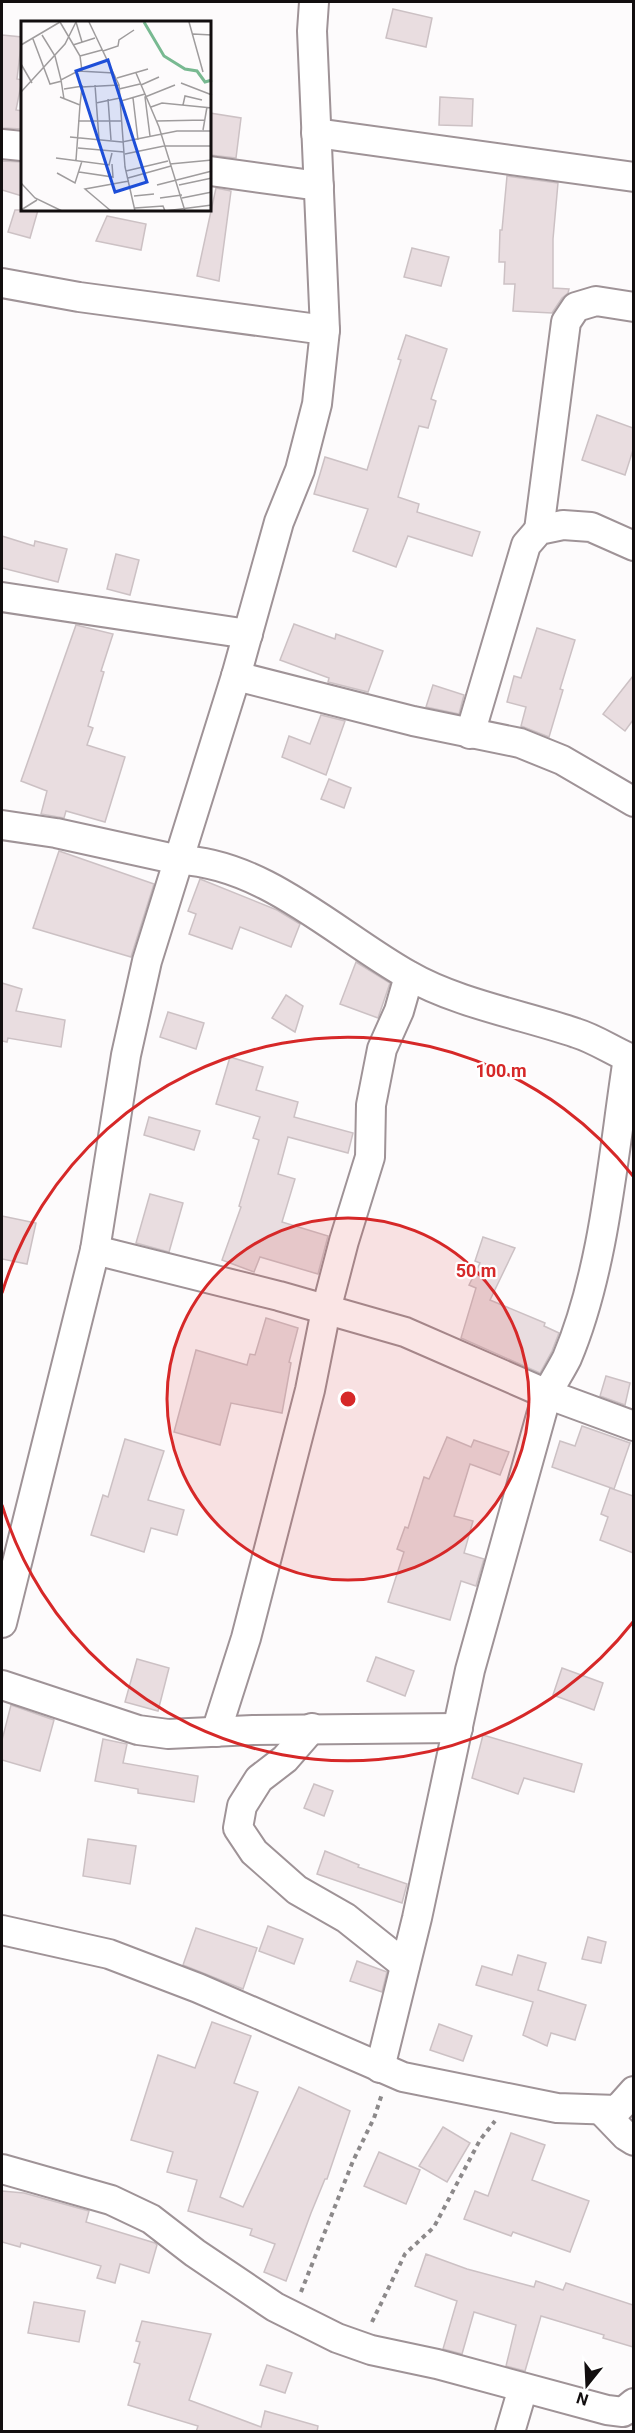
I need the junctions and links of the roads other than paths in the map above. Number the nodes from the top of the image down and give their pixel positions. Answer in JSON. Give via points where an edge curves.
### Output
{"nodes":[{"id":1,"x":314,"y":2,"type":"edge"},
{"id":2,"x":316,"y":133,"type":"junction"},
{"id":3,"x":2,"y":144,"type":"edge"},
{"id":4,"x":21,"y":146,"type":"edge"},
{"id":5,"x":212,"y":171,"type":"edge"},
{"id":6,"x":633,"y":177,"type":"edge"},
{"id":7,"x":318,"y":186,"type":"junction"},
{"id":8,"x":2,"y":283,"type":"edge"},
{"id":9,"x":633,"y":307,"type":"edge"},
{"id":10,"x":325,"y":330,"type":"junction"},
{"id":11,"x":539,"y":530,"type":"junction"},
{"id":12,"x":633,"y":546,"type":"edge"},
{"id":13,"x":2,"y":597,"type":"edge"},
{"id":14,"x":248,"y":634,"type":"junction"},
{"id":15,"x":236,"y":675,"type":"junction"},
{"id":16,"x":470,"y":734,"type":"junction"},
{"id":17,"x":633,"y":802,"type":"edge"},
{"id":18,"x":2,"y":825,"type":"edge"},
{"id":19,"x":179,"y":860,"type":"junction"},
{"id":20,"x":409,"y":976,"type":"junction"},
{"id":21,"x":631,"y":1059,"type":"edge"},
{"id":22,"x":95,"y":1250,"type":"junction"},
{"id":23,"x":326,"y":1310,"type":"junction"},
{"id":24,"x":547,"y":1394,"type":"junction"},
{"id":25,"x":633,"y":1426,"type":"edge"},
{"id":26,"x":2,"y":1623,"type":"edge"},
{"id":27,"x":2,"y":1685,"type":"edge"},
{"id":28,"x":312,"y":1728,"type":"junction"},
{"id":29,"x":458,"y":1728,"type":"junction"},
{"id":30,"x":216,"y":1732,"type":"junction"},
{"id":31,"x":2,"y":1930,"type":"edge"},
{"id":32,"x":405,"y":1965,"type":"junction"},
{"id":33,"x":384,"y":2069,"type":"junction"},
{"id":34,"x":633,"y":2091,"type":"edge"},
{"id":35,"x":601,"y":2110,"type":"junction"},
{"id":36,"x":633,"y":2140,"type":"edge"},
{"id":37,"x":2,"y":2169,"type":"edge"},
{"id":38,"x":523,"y":2388,"type":"junction"},
{"id":39,"x":633,"y":2403,"type":"edge"},
{"id":40,"x":510,"y":2432,"type":"edge"}],
"edges":[{"from":1,"to":2,"type":"street"},
{"from":2,"to":6,"type":"street"},
{"from":2,"to":7,"type":"street"},
{"from":3,"to":4,"type":"street"},
{"from":5,"to":7,"type":"street"},
{"from":7,"to":10,"type":"street"},
{"from":8,"to":10,"type":"street"},
{"from":9,"to":11,"type":"street","via":[[596,301],[576,307],[567,322]]},
{"from":10,"to":14,"type":"street","via":[[317,404]]},
{"from":11,"to":12,"type":"street","via":[[563,525],[591,527]]},
{"from":11,"to":16,"type":"street","via":[[526,545]]},
{"from":13,"to":14,"type":"street"},
{"from":14,"to":15,"type":"street"},
{"from":15,"to":16,"type":"street"},
{"from":15,"to":19,"type":"street"},
{"from":16,"to":17,"type":"street","via":[[520,743],[562,760]]},
{"from":18,"to":19,"type":"street"},
{"from":19,"to":20,"type":"street","via":[[227,867],[281,894]]},
{"from":19,"to":22,"type":"street","via":[[147,961],[126,1055]]},
{"from":20,"to":21,"type":"street","via":[[462,998],[579,1034]]},
{"from":20,"to":23,"type":"street","via":[[382,1049],[371,1105],[370,1157]]},
{"from":21,"to":24,"type":"street","via":[[598,1254],[566,1359]]},
{"from":22,"to":23,"type":"street"},
{"from":22,"to":26,"type":"street"},
{"from":23,"to":24,"type":"street","via":[[405,1332]]},
{"from":23,"to":30,"type":"street","via":[[310,1390],[246,1638]]},
{"from":24,"to":25,"type":"street"},
{"from":24,"to":29,"type":"street","via":[[470,1670]]},
{"from":27,"to":30,"type":"street","via":[[138,1730],[168,1734]]},
{"from":28,"to":29,"type":"street"},
{"from":28,"to":30,"type":"street"},
{"from":28,"to":32,"type":"street","via":[[285,1759],[259,1779],[242,1806],[238,1828],[254,1852],[297,1890],[346,1918]]},
{"from":29,"to":32,"type":"street"},
{"from":31,"to":33,"type":"street","via":[[109,1954]]},
{"from":32,"to":33,"type":"street"},
{"from":33,"to":35,"type":"street","via":[[403,2077],[556,2108]]},
{"from":34,"to":35,"type":"street","via":[[617,2110]]},
{"from":35,"to":36,"type":"street"},
{"from":37,"to":38,"type":"street","via":[[111,2200],[151,2219],[275,2307],[337,2338]]},
{"from":38,"to":39,"type":"street","via":[[607,2410],[623,2412]]},
{"from":38,"to":40,"type":"street"}]}
